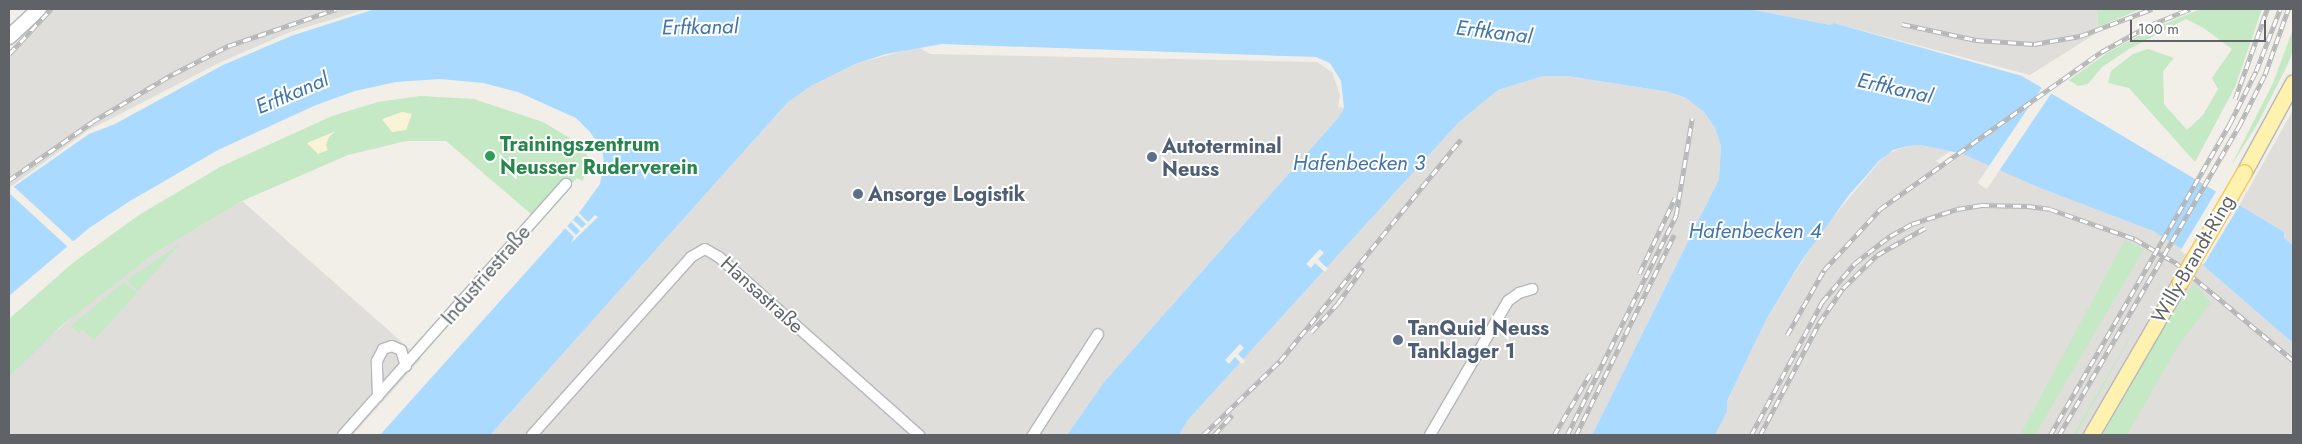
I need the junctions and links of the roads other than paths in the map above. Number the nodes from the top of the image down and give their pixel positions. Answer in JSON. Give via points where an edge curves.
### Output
{"nodes":[{"id":1,"x":39,"y":9,"type":"edge"},
{"id":2,"x":9,"y":37,"type":"edge"},
{"id":3,"x":2293,"y":82,"type":"edge"},
{"id":4,"x":566,"y":184,"type":"dead end"},
{"id":5,"x":1532,"y":289,"type":"dead end"},
{"id":6,"x":1098,"y":334,"type":"dead end"},
{"id":7,"x":406,"y":366,"type":"junction"},
{"id":8,"x":378,"y":396,"type":"junction"},
{"id":9,"x":343,"y":435,"type":"edge"},
{"id":10,"x":532,"y":435,"type":"edge"},
{"id":11,"x":919,"y":435,"type":"edge"},
{"id":12,"x":1033,"y":435,"type":"edge"},
{"id":13,"x":1430,"y":435,"type":"edge"},
{"id":14,"x":2091,"y":435,"type":"edge"}],
"edges":[{"from":1,"to":2,"type":"main road"},
{"from":3,"to":14,"type":"main road","name":"Willy-Brandt-Ring","bridge":true},
{"from":4,"to":7,"type":"street","name":"Industriestraße"},
{"from":5,"to":13,"type":"street","via":[[1508,301]]},
{"from":6,"to":12,"type":"street"},
{"from":7,"to":8,"type":"street","name":"Industriestraße"},
{"from":7,"to":8,"type":"street","via":[[401,350],[392,346],[382,350],[377,361]]},
{"from":8,"to":9,"type":"street","name":"Industriestraße"},
{"from":10,"to":11,"type":"street","name":"Hansastraße","via":[[691,257],[705,249],[714,252]]}]}
